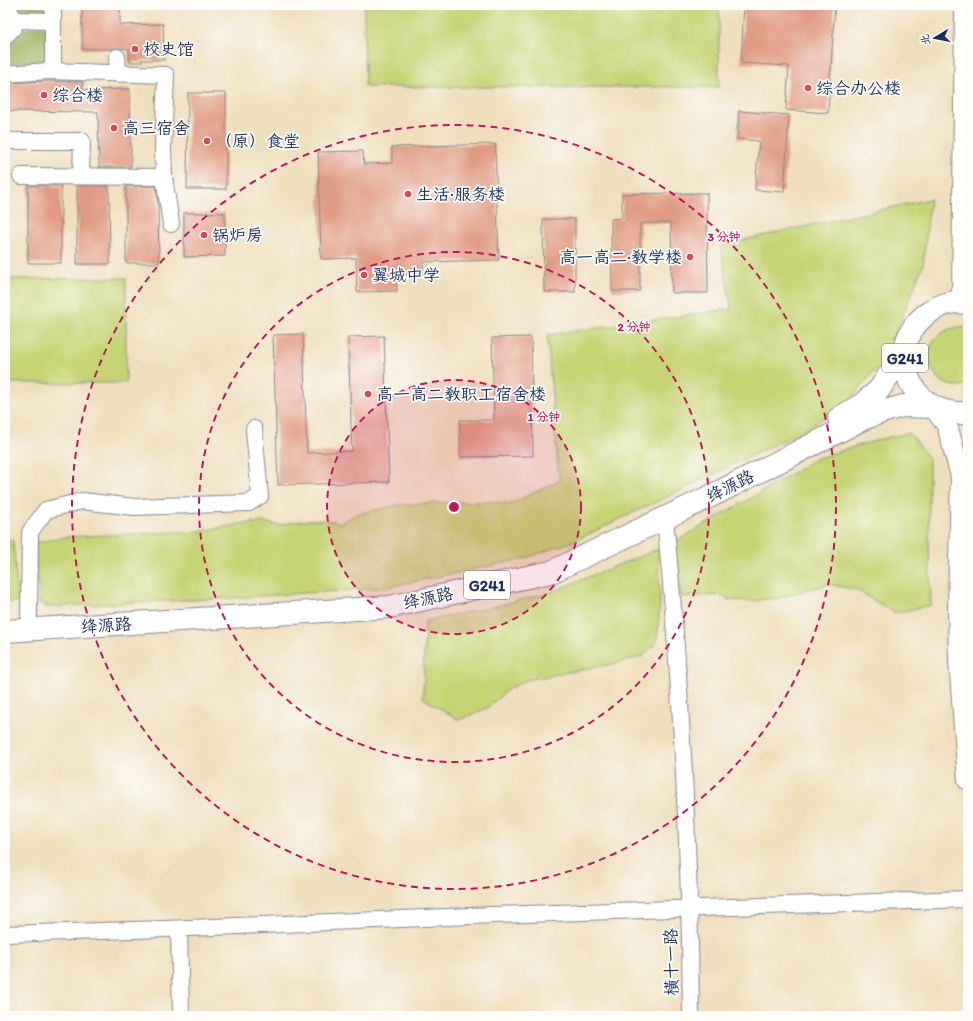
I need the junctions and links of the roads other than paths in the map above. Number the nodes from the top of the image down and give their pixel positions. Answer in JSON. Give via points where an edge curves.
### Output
{"nodes":[{"id":1,"x":964,"y":5,"type":"edge"},
{"id":2,"x":5,"y":7,"type":"edge"},
{"id":3,"x":53,"y":13,"type":"edge"},
{"id":4,"x":15,"y":20,"type":"junction"},
{"id":5,"x":5,"y":36,"type":"edge"},
{"id":6,"x":117,"y":57,"type":"dead end"},
{"id":7,"x":53,"y":71,"type":"junction"},
{"id":8,"x":5,"y":74,"type":"edge"},
{"id":9,"x":118,"y":74,"type":"junction"},
{"id":10,"x":5,"y":141,"type":"edge"},
{"id":11,"x":21,"y":176,"type":"dead end"},
{"id":12,"x":81,"y":176,"type":"junction"},
{"id":13,"x":164,"y":177,"type":"junction"},
{"id":14,"x":171,"y":224,"type":"dead end"},
{"id":15,"x":966,"y":302,"type":"edge"},
{"id":16,"x":904,"y":352,"type":"junction"},
{"id":17,"x":933,"y":407,"type":"junction"},
{"id":18,"x":968,"y":413,"type":"edge"},
{"id":19,"x":254,"y":429,"type":"dead end"},
{"id":20,"x":968,"y":456,"type":"edge"},
{"id":21,"x":961,"y":476,"type":"junction"},
{"id":22,"x":665,"y":518,"type":"junction"},
{"id":23,"x":30,"y":615,"type":"junction"},
{"id":24,"x":5,"y":617,"type":"edge"},
{"id":25,"x":5,"y":631,"type":"edge"},
{"id":26,"x":968,"y":780,"type":"edge"},
{"id":27,"x":968,"y":899,"type":"edge"},
{"id":28,"x":690,"y":908,"type":"junction"},
{"id":29,"x":179,"y":929,"type":"junction"},
{"id":30,"x":5,"y":934,"type":"edge"},
{"id":31,"x":181,"y":1016,"type":"edge"},
{"id":32,"x":691,"y":1016,"type":"edge"}],
"edges":[{"from":1,"to":15,"type":"main road"},
{"from":2,"to":4,"type":"street"},
{"from":3,"to":4,"type":"street"},
{"from":3,"to":7,"type":"street"},
{"from":4,"to":5,"type":"street","via":[[14,27]]},
{"from":6,"to":9,"type":"street"},
{"from":7,"to":8,"type":"street"},
{"from":7,"to":9,"type":"street"},
{"from":9,"to":13,"type":"street","via":[[166,75]]},
{"from":10,"to":12,"type":"street","via":[[82,141]]},
{"from":11,"to":12,"type":"street"},
{"from":12,"to":13,"type":"street"},
{"from":13,"to":14,"type":"street"},
{"from":15,"to":16,"type":"highway","number":"G241","via":[[939,306],[926,314],[915,324]]},
{"from":16,"to":17,"type":"highway","number":"G241","via":[[905,367],[912,386],[921,398]]},
{"from":16,"to":23,"type":"highway","name":"绛源路","number":"G241","via":[[879,390],[861,405],[821,429],[547,558],[387,592]]},
{"from":17,"to":18,"type":"highway","number":"G241","via":[[958,414]]},
{"from":17,"to":21,"type":"main road","via":[[947,425]]},
{"from":17,"to":22,"type":"highway","name":"绛源路","number":"G241","via":[[903,406],[863,419]]},
{"from":19,"to":23,"type":"street","via":[[260,496],[248,503],[134,507],[82,502],[46,510],[30,532]]},
{"from":20,"to":21,"type":"main road"},
{"from":21,"to":26,"type":"main road","via":[[958,660]]},
{"from":22,"to":25,"type":"highway","name":"绛源路","number":"G241","via":[[552,572],[389,606]]},
{"from":22,"to":28,"type":"street","name":"横十一路","via":[[673,606]]},
{"from":23,"to":24,"type":"highway","name":"绛源路","number":"G241"},
{"from":27,"to":28,"type":"street"},
{"from":28,"to":29,"type":"street"},
{"from":28,"to":32,"type":"street","name":"横十一路"},
{"from":29,"to":30,"type":"street"},
{"from":29,"to":31,"type":"street"}]}
